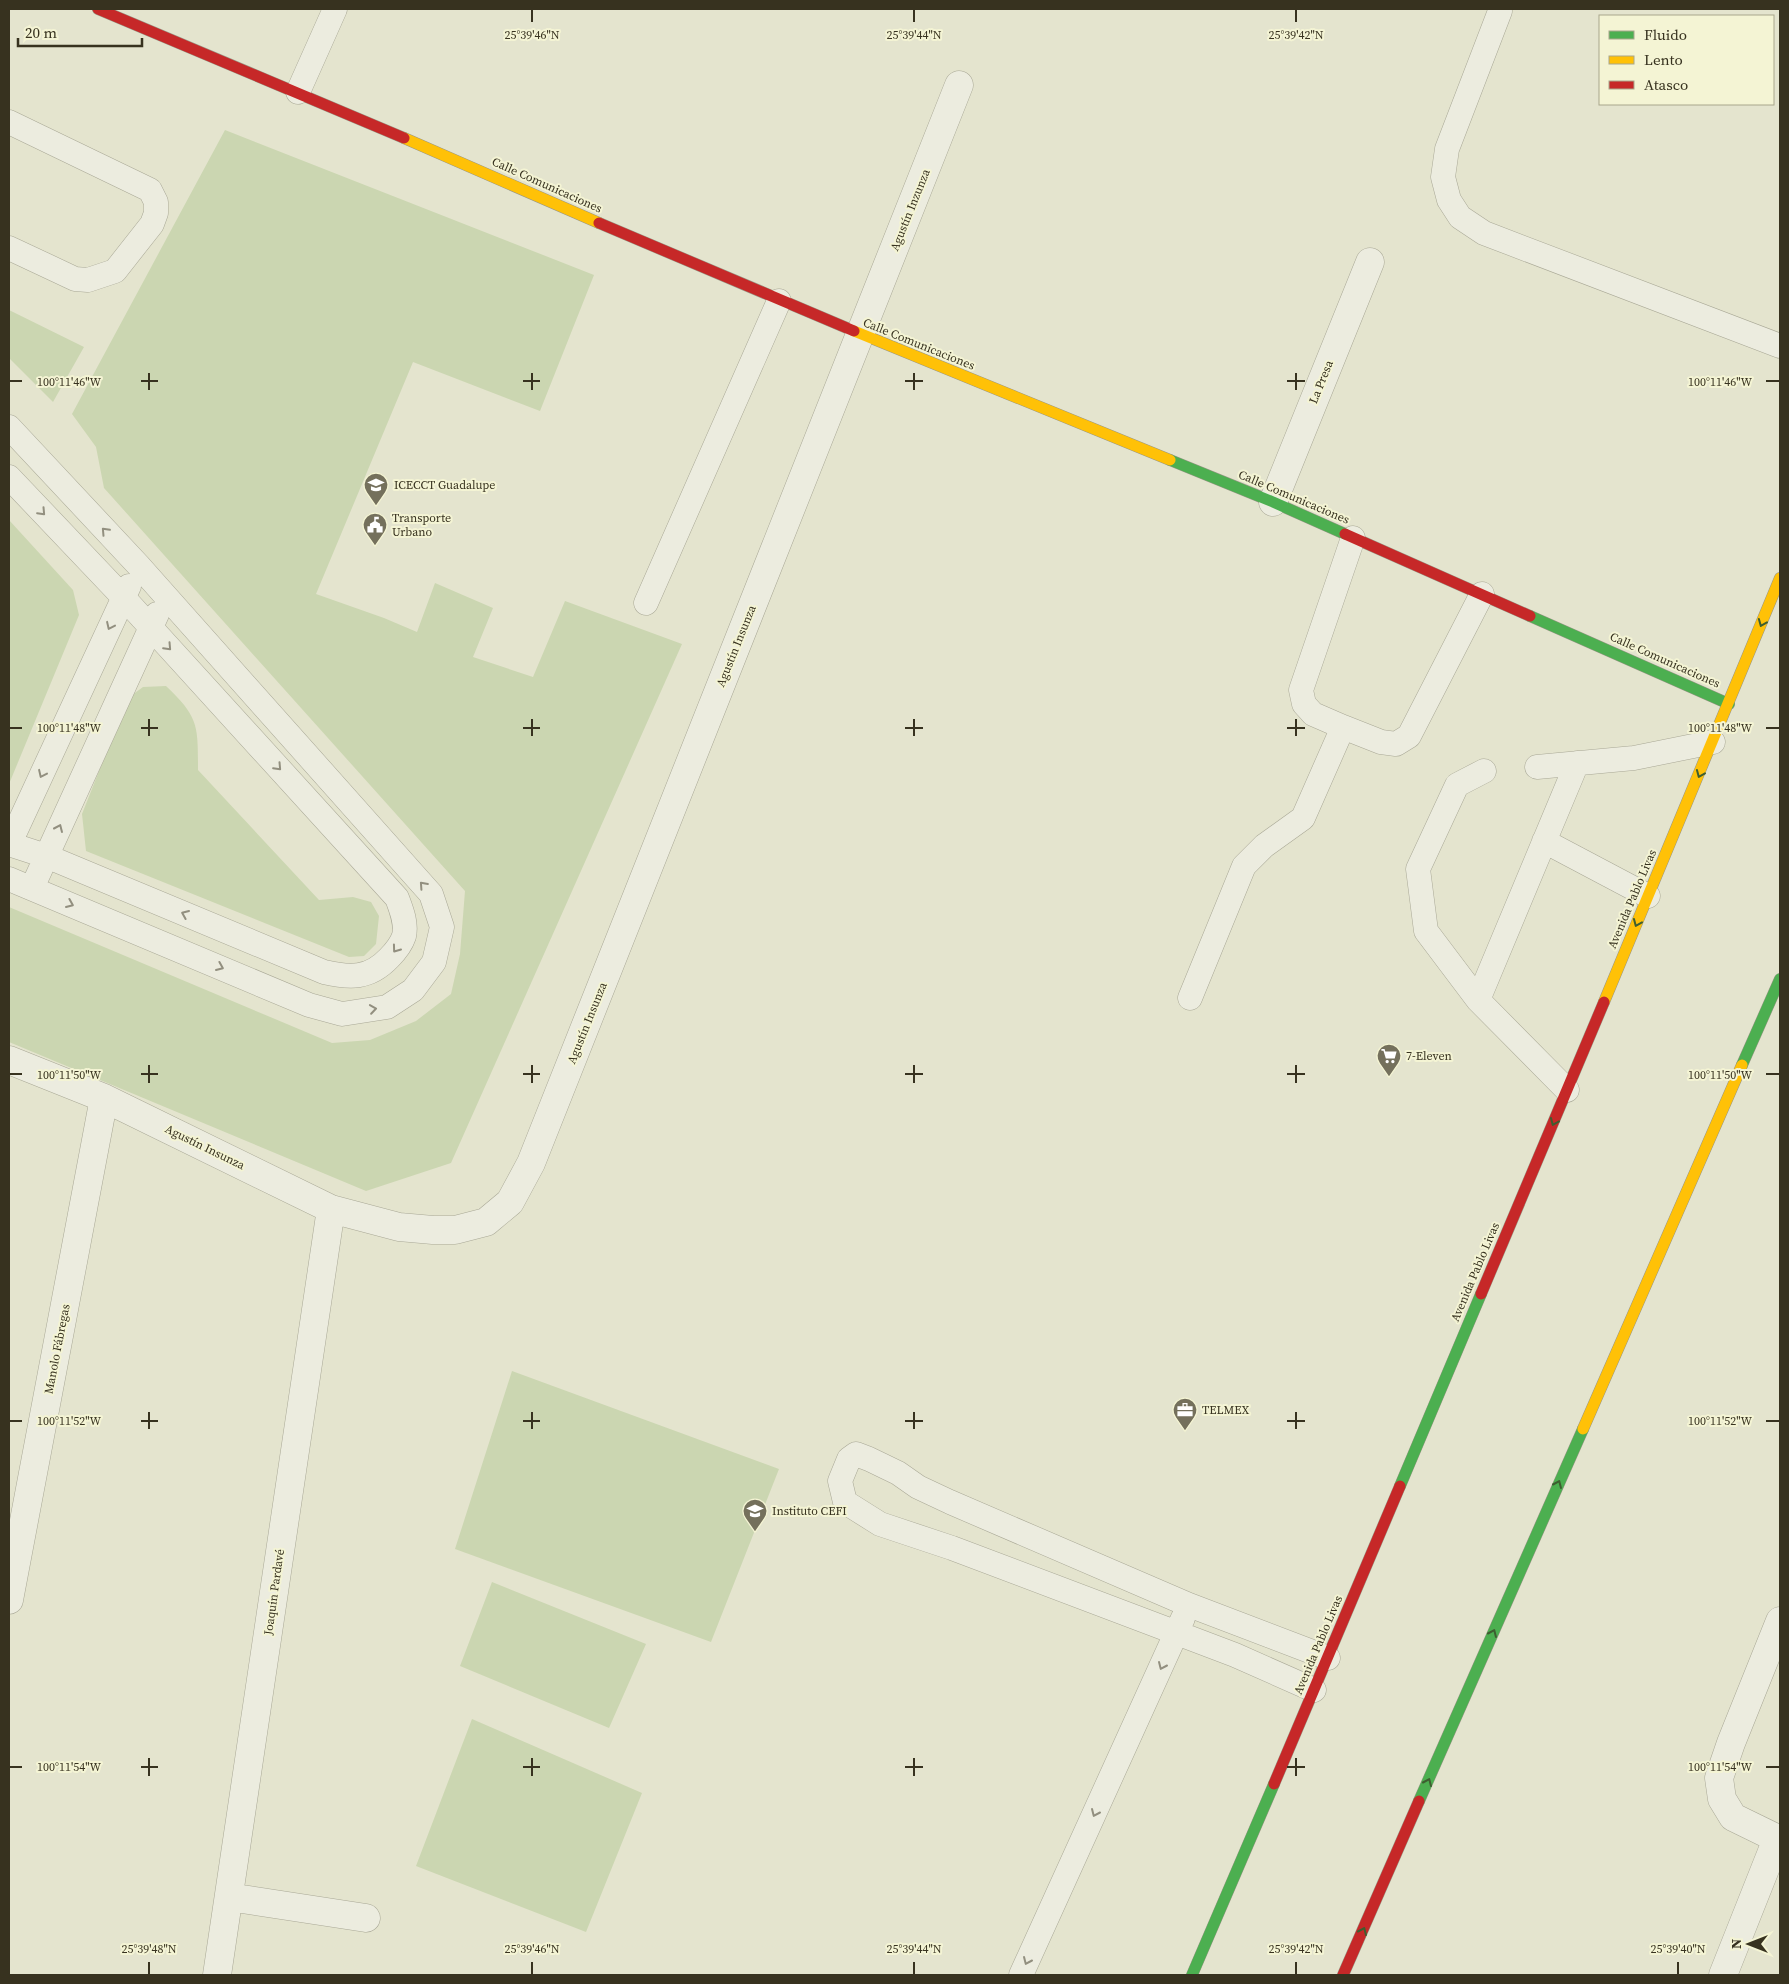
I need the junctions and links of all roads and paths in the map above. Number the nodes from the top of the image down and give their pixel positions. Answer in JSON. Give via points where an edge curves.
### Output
{"nodes":[{"id":1,"x":98,"y":9,"type":"edge"},
{"id":2,"x":335,"y":9,"type":"edge"},
{"id":3,"x":1500,"y":11,"type":"dead end"},
{"id":4,"x":960,"y":85,"type":"dead end"},
{"id":5,"x":298,"y":92,"type":"junction"},
{"id":6,"x":9,"y":122,"type":"edge"},
{"id":7,"x":9,"y":248,"type":"edge"},
{"id":8,"x":1370,"y":262,"type":"dead end"},
{"id":9,"x":779,"y":301,"type":"junction"},
{"id":10,"x":860,"y":335,"type":"junction"},
{"id":11,"x":1780,"y":346,"type":"edge"},
{"id":12,"x":9,"y":427,"type":"edge"},
{"id":13,"x":9,"y":477,"type":"edge"},
{"id":14,"x":1272,"y":502,"type":"junction"},
{"id":15,"x":1353,"y":538,"type":"junction"},
{"id":16,"x":139,"y":566,"type":"junction"},
{"id":17,"x":1780,"y":578,"type":"edge"},
{"id":18,"x":1482,"y":594,"type":"junction"},
{"id":19,"x":165,"y":596,"type":"junction"},
{"id":20,"x":124,"y":598,"type":"junction"},
{"id":21,"x":646,"y":603,"type":"dead end"},
{"id":22,"x":150,"y":628,"type":"junction"},
{"id":23,"x":1729,"y":704,"type":"junction"},
{"id":24,"x":1343,"y":727,"type":"junction"},
{"id":25,"x":1713,"y":742,"type":"junction"},
{"id":26,"x":1577,"y":764,"type":"junction"},
{"id":27,"x":1537,"y":767,"type":"dead end"},
{"id":28,"x":1484,"y":771,"type":"dead end"},
{"id":29,"x":1544,"y":841,"type":"junction"},
{"id":30,"x":9,"y":844,"type":"edge"},
{"id":31,"x":46,"y":856,"type":"junction"},
{"id":32,"x":9,"y":879,"type":"edge"},
{"id":33,"x":32,"y":888,"type":"junction"},
{"id":34,"x":1648,"y":896,"type":"junction"},
{"id":35,"x":1780,"y":979,"type":"edge"},
{"id":36,"x":1190,"y":998,"type":"dead end"},
{"id":37,"x":1478,"y":1000,"type":"junction"},
{"id":38,"x":9,"y":1060,"type":"edge"},
{"id":39,"x":1567,"y":1090,"type":"junction"},
{"id":40,"x":104,"y":1098,"type":"junction"},
{"id":41,"x":331,"y":1209,"type":"junction"},
{"id":42,"x":9,"y":1600,"type":"edge"},
{"id":43,"x":1189,"y":1605,"type":"junction"},
{"id":44,"x":1780,"y":1621,"type":"edge"},
{"id":45,"x":1177,"y":1633,"type":"junction"},
{"id":46,"x":1328,"y":1658,"type":"junction"},
{"id":47,"x":1314,"y":1690,"type":"junction"},
{"id":48,"x":1779,"y":1840,"type":"edge"},
{"id":49,"x":229,"y":1897,"type":"junction"},
{"id":50,"x":366,"y":1918,"type":"dead end"},
{"id":51,"x":217,"y":1975,"type":"edge"},
{"id":52,"x":1021,"y":1975,"type":"edge"},
{"id":53,"x":1192,"y":1975,"type":"edge"},
{"id":54,"x":1343,"y":1975,"type":"edge"},
{"id":55,"x":1724,"y":1975,"type":"edge"}],
"edges":[{"from":1,"to":5,"type":"main road","name":"Calle Comunicaciones"},
{"from":2,"to":5,"type":"lane"},
{"from":3,"to":11,"type":"lane","via":[[1447,149],[1443,177],[1449,200],[1460,217],[1484,233]]},
{"from":4,"to":10,"type":"street","name":"Agustín Inzunza"},
{"from":5,"to":9,"type":"main road","name":"Calle Comunicaciones"},
{"from":6,"to":7,"type":"lane","via":[[150,190],[156,202],[156,213],[152,224],[115,271],[88,280],[75,279]]},
{"from":8,"to":14,"type":"street","name":"La Presa"},
{"from":9,"to":10,"type":"main road","name":"Calle Comunicaciones"},
{"from":9,"to":21,"type":"lane"},
{"from":10,"to":14,"type":"main road","name":"Calle Comunicaciones"},
{"from":10,"to":41,"type":"street","name":"Agustín Insunza","via":[[531,1163],[510,1202],[486,1222],[455,1230],[399,1227]]},
{"from":16,"to":12,"type":"lane","one_way":true},
{"from":13,"to":20,"type":"lane","one_way":true},
{"from":14,"to":15,"type":"main road","name":"Calle Comunicaciones"},
{"from":15,"to":18,"type":"main road","name":"Calle Comunicaciones"},
{"from":15,"to":24,"type":"lane","via":[[1301,690],[1304,704],[1313,714]]},
{"from":16,"to":19,"type":"lane"},
{"from":16,"to":20,"type":"lane"},
{"from":17,"to":23,"type":"main road","name":"Avenida Pablo Livas","one_way":true},
{"from":18,"to":23,"type":"main road","name":"Calle Comunicaciones"},
{"from":18,"to":24,"type":"lane","via":[[1409,736],[1396,744],[1381,742]]},
{"from":19,"to":22,"type":"lane"},
{"from":33,"to":19,"type":"lane","one_way":true,"via":[[309,1005],[342,1014],[387,1007],[413,990],[434,962],[442,928],[431,894]]},
{"from":20,"to":22,"type":"lane"},
{"from":20,"to":30,"type":"lane","one_way":true},
{"from":31,"to":22,"type":"lane","one_way":true},
{"from":22,"to":31,"type":"lane","one_way":true,"via":[[397,898],[404,919],[404,935],[397,949],[380,968],[362,976],[342,976],[324,972]]},
{"from":23,"to":25,"type":"main road","name":"Avenida Pablo Livas"},
{"from":24,"to":36,"type":"lane","via":[[1303,818],[1264,846],[1244,866]]},
{"from":25,"to":26,"type":"lane","via":[[1634,758]]},
{"from":25,"to":34,"type":"main road","name":"Avenida Pablo Livas","one_way":true},
{"from":26,"to":27,"type":"lane"},
{"from":26,"to":29,"type":"lane"},
{"from":28,"to":37,"type":"lane","via":[[1457,785],[1418,869],[1426,931]]},
{"from":29,"to":34,"type":"lane"},
{"from":29,"to":37,"type":"lane"},
{"from":30,"to":31,"type":"lane"},
{"from":31,"to":33,"type":"lane"},
{"from":32,"to":33,"type":"lane"},
{"from":34,"to":39,"type":"main road","name":"Avenida Pablo Livas","one_way":true},
{"from":54,"to":35,"type":"main road","one_way":true},
{"from":37,"to":39,"type":"lane"},
{"from":38,"to":40,"type":"street","name":"Agustín Insunza"},
{"from":39,"to":46,"type":"main road","name":"Avenida Pablo Livas","one_way":true},
{"from":40,"to":41,"type":"street","name":"Agustín Insunza"},
{"from":40,"to":42,"type":"street","name":"Manolo Fábregas"},
{"from":41,"to":49,"type":"street","name":"Joaquín Pardavé"},
{"from":43,"to":45,"type":"lane"},
{"from":43,"to":45,"type":"lane","via":[[950,1502],[869,1459],[856,1454],[849,1459],[840,1481],[845,1502],[873,1520]]},
{"from":43,"to":46,"type":"lane"},
{"from":44,"to":48,"type":"street","via":[[1719,1778],[1722,1799],[1733,1817]]},
{"from":45,"to":47,"type":"lane"},
{"from":45,"to":52,"type":"lane","one_way":true},
{"from":46,"to":47,"type":"main road","name":"Avenida Pablo Livas"},
{"from":47,"to":53,"type":"main road","name":"Avenida Pablo Livas"},
{"from":48,"to":55,"type":"street"},
{"from":49,"to":50,"type":"street"},
{"from":49,"to":51,"type":"street","name":"Joaquín Pardavé"}]}
